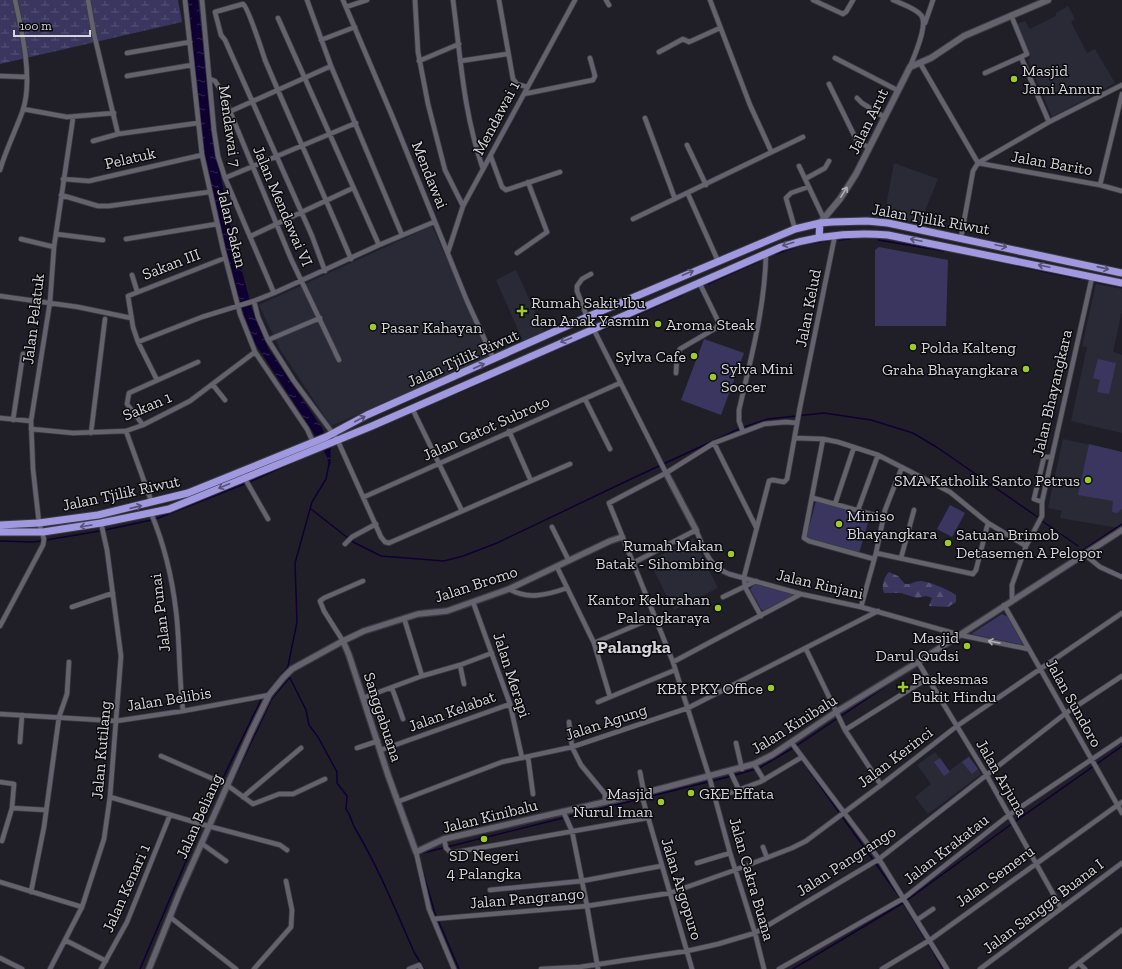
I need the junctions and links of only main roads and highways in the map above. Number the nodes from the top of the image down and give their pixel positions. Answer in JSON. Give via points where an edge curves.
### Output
{"nodes":[{"id":1,"x":1048,"y":0,"type":"edge"},
{"id":2,"x":852,"y":220,"type":"junction"},
{"id":3,"x":822,"y":221,"type":"junction"},
{"id":4,"x":852,"y":234,"type":"junction"},
{"id":5,"x":819,"y":238,"type":"junction"},
{"id":6,"x":1084,"y":264,"type":"junction"},
{"id":7,"x":1122,"y":273,"type":"edge"},
{"id":8,"x":1082,"y":274,"type":"junction"},
{"id":9,"x":665,"y":283,"type":"junction"},
{"id":10,"x":1122,"y":283,"type":"edge"},
{"id":11,"x":670,"y":295,"type":"junction"},
{"id":12,"x":335,"y":436,"type":"junction"},
{"id":13,"x":265,"y":464,"type":"junction"},
{"id":14,"x":0,"y":525,"type":"edge"},
{"id":15,"x":0,"y":532,"type":"edge"}],
"edges":[{"from":3,"to":1,"type":"main road","name":"Jalan Arut","one_way":true,"via":[[840,199],[910,67],[964,36]]},
{"from":2,"to":3,"type":"highway","name":"Jalan Tjilik Riwut"},
{"from":2,"to":4,"type":"highway"},
{"from":2,"to":6,"type":"highway","name":"Jalan Tjilik Riwut","one_way":true,"via":[[888,223]]},
{"from":3,"to":5,"type":"highway"},
{"from":9,"to":3,"type":"highway","name":"Jalan Tjilik Riwut","one_way":true,"via":[[795,229]]},
{"from":4,"to":5,"type":"highway","name":"Jalan Tjilik Riwut"},
{"from":8,"to":4,"type":"highway","name":"Jalan Tjilik Riwut","one_way":true,"via":[[904,237],[872,233]]},
{"from":5,"to":11,"type":"highway","name":"Jalan Tjilik Riwut","one_way":true,"via":[[796,242],[766,253]]},
{"from":6,"to":7,"type":"highway","name":"Jalan Tjilik Riwut","one_way":true},
{"from":6,"to":8,"type":"highway"},
{"from":8,"to":10,"type":"highway","name":"Jalan Tjilik Riwut"},
{"from":9,"to":11,"type":"highway"},
{"from":12,"to":9,"type":"highway","name":"Jalan Tjilik Riwut","one_way":true,"via":[[367,415]]},
{"from":11,"to":12,"type":"highway","name":"Jalan Tjilik Riwut","one_way":true,"via":[[412,408]]},
{"from":12,"to":13,"type":"highway","name":"Jalan Tjilik Riwut"},
{"from":14,"to":13,"type":"highway","name":"Jalan Tjilik Riwut","one_way":true,"via":[[98,515],[152,503],[188,493]]},
{"from":13,"to":15,"type":"highway","name":"Jalan Tjilik Riwut","one_way":true,"via":[[244,478],[169,509],[43,532]]}]}
